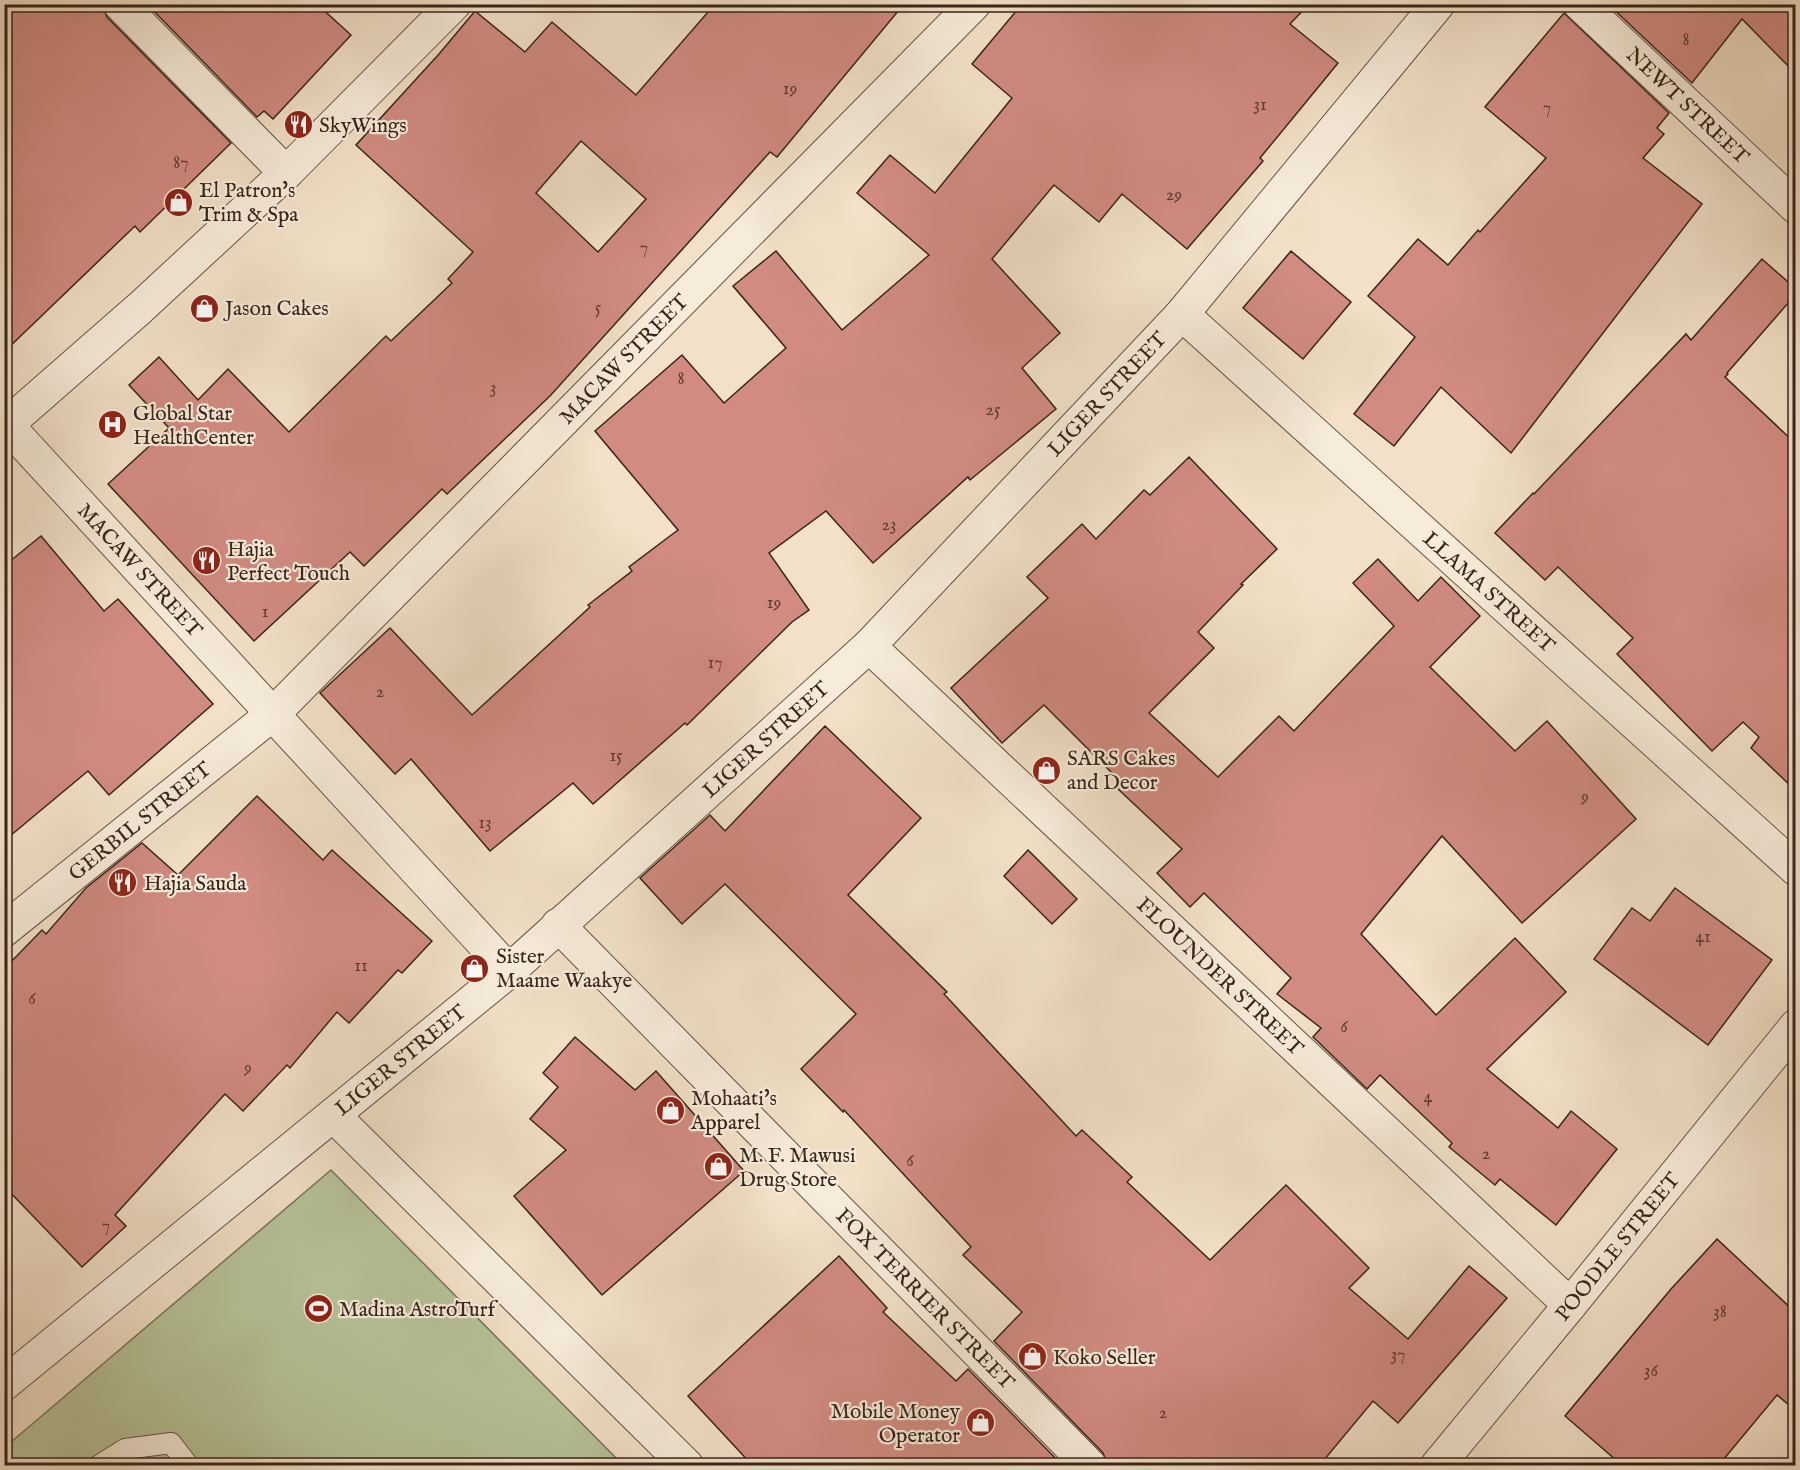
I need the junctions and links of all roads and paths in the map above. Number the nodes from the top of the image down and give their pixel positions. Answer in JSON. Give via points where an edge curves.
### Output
{"nodes":[{"id":1,"x":120,"y":4,"type":"edge"},
{"id":2,"x":454,"y":4,"type":"edge"},
{"id":3,"x":974,"y":4,"type":"edge"},
{"id":4,"x":1438,"y":4,"type":"edge"},
{"id":5,"x":1580,"y":4,"type":"edge"},
{"id":6,"x":286,"y":173,"type":"junction"},
{"id":7,"x":1796,"y":207,"type":"edge"},
{"id":8,"x":1182,"y":314,"type":"junction"},
{"id":9,"x":5,"y":424,"type":"edge"},
{"id":10,"x":869,"y":645,"type":"junction"},
{"id":11,"x":274,"y":713,"type":"junction"},
{"id":12,"x":1796,"y":869,"type":"edge"},
{"id":13,"x":558,"y":925,"type":"junction"},
{"id":14,"x":4,"y":930,"type":"edge"},
{"id":15,"x":508,"y":971,"type":"junction"},
{"id":16,"x":1796,"y":1026,"type":"edge"},
{"id":17,"x":333,"y":1115,"type":"junction"},
{"id":18,"x":1570,"y":1305,"type":"junction"},
{"id":19,"x":4,"y":1384,"type":"edge"},
{"id":20,"x":98,"y":1466,"type":"edge"},
{"id":21,"x":189,"y":1466,"type":"edge"},
{"id":22,"x":687,"y":1466,"type":"edge"},
{"id":23,"x":1090,"y":1466,"type":"edge"},
{"id":24,"x":1437,"y":1466,"type":"edge"}],
"edges":[{"from":1,"to":6,"type":"street"},
{"from":2,"to":6,"type":"street"},
{"from":3,"to":11,"type":"street","name":"MACAW STREET"},
{"from":4,"to":8,"type":"street","name":"LIGER STREET"},
{"from":5,"to":7,"type":"street","name":"NEWT STREET"},
{"from":6,"to":9,"type":"street","via":[[140,308]]},
{"from":8,"to":10,"type":"street","name":"LIGER STREET"},
{"from":8,"to":12,"type":"street","name":"LLAMA STREET"},
{"from":9,"to":11,"type":"street","name":"MACAW STREET"},
{"from":10,"to":13,"type":"street","name":"LIGER STREET"},
{"from":10,"to":18,"type":"street","name":"FLOUNDER STREET"},
{"from":11,"to":14,"type":"street","name":"GERBIL STREET"},
{"from":11,"to":15,"type":"street","name":"MACAW STREET"},
{"from":13,"to":15,"type":"street","name":"LIGER STREET"},
{"from":13,"to":23,"type":"street","name":"FOX TERRIER STREET"},
{"from":15,"to":17,"type":"street","name":"LIGER STREET"},
{"from":16,"to":18,"type":"street","name":"POODLE STREET"},
{"from":17,"to":19,"type":"street","name":"LIGER STREET"},
{"from":17,"to":22,"type":"street"},
{"from":18,"to":24,"type":"street","name":"POODLE STREET"},
{"from":20,"to":21,"type":"lane","via":[[125,1449],[171,1443]]}]}
